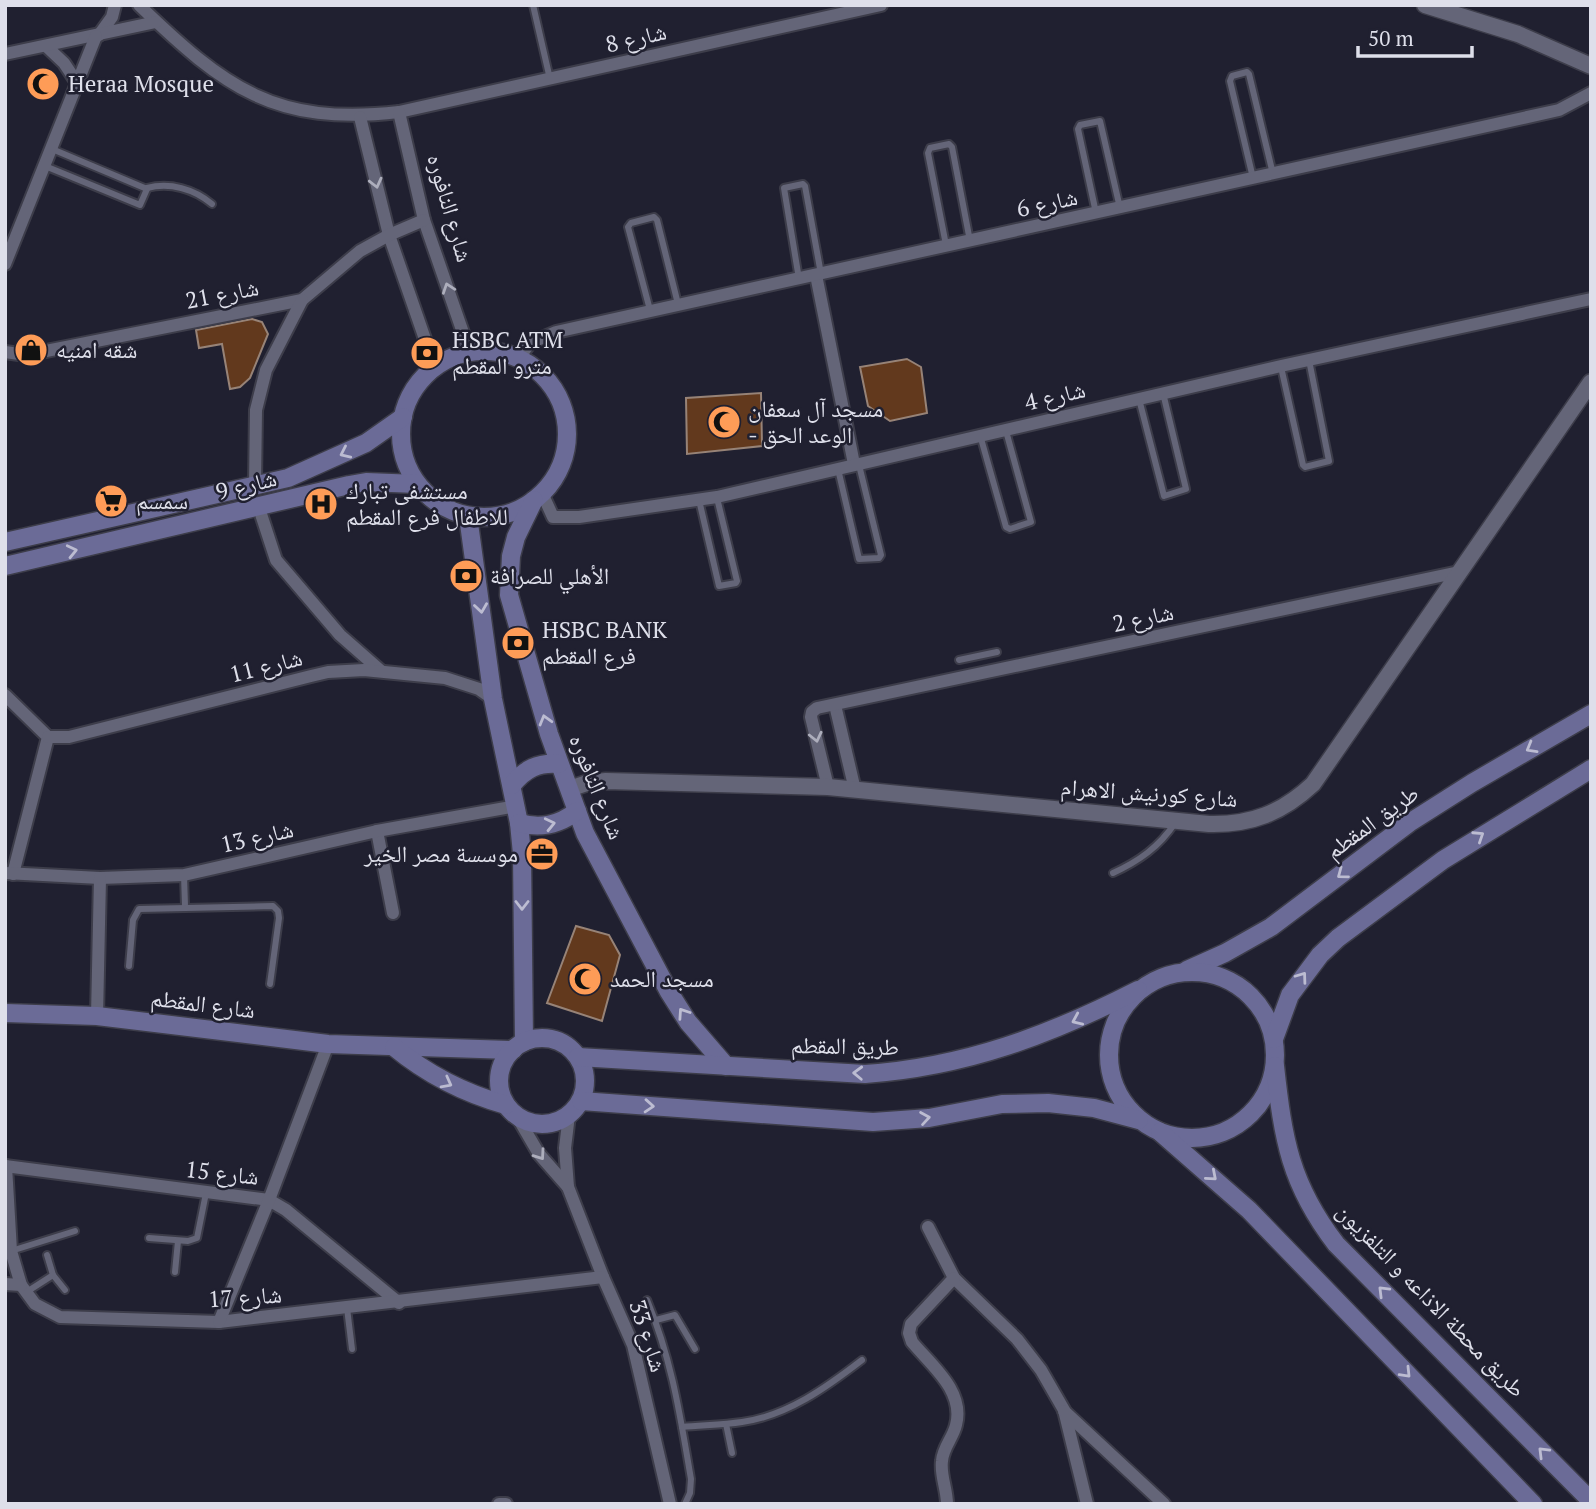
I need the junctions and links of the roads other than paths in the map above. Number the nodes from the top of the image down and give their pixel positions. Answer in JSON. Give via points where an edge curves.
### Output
{"nodes":[{"id":1,"x":115,"y":5,"type":"edge"},
{"id":2,"x":139,"y":5,"type":"edge"},
{"id":3,"x":533,"y":5,"type":"edge"},
{"id":4,"x":881,"y":5,"type":"edge"},
{"id":5,"x":1425,"y":5,"type":"edge"},
{"id":6,"x":156,"y":22,"type":"junction"},
{"id":7,"x":97,"y":36,"type":"junction"},
{"id":8,"x":46,"y":46,"type":"junction"},
{"id":9,"x":5,"y":54,"type":"edge"},
{"id":10,"x":1591,"y":66,"type":"edge"},
{"id":11,"x":550,"y":79,"type":"junction"},
{"id":12,"x":78,"y":84,"type":"junction"},
{"id":13,"x":1591,"y":93,"type":"edge"},
{"id":14,"x":399,"y":113,"type":"junction"},
{"id":15,"x":360,"y":117,"type":"junction"},
{"id":16,"x":52,"y":149,"type":"junction"},
{"id":17,"x":46,"y":166,"type":"junction"},
{"id":18,"x":1273,"y":174,"type":"junction"},
{"id":19,"x":1253,"y":178,"type":"junction"},
{"id":20,"x":147,"y":188,"type":"junction"},
{"id":21,"x":212,"y":205,"type":"dead end"},
{"id":22,"x":1120,"y":208,"type":"junction"},
{"id":23,"x":1096,"y":213,"type":"junction"},
{"id":24,"x":424,"y":220,"type":"junction"},
{"id":25,"x":388,"y":235,"type":"junction"},
{"id":26,"x":970,"y":241,"type":"junction"},
{"id":27,"x":946,"y":246,"type":"junction"},
{"id":28,"x":5,"y":264,"type":"edge"},
{"id":29,"x":818,"y":275,"type":"junction"},
{"id":30,"x":799,"y":279,"type":"junction"},
{"id":31,"x":1591,"y":299,"type":"edge"},
{"id":32,"x":302,"y":300,"type":"junction"},
{"id":33,"x":679,"y":306,"type":"junction"},
{"id":34,"x":650,"y":312,"type":"junction"},
{"id":35,"x":5,"y":352,"type":"edge"},
{"id":36,"x":470,"y":353,"type":"junction"},
{"id":37,"x":518,"y":359,"type":"junction"},
{"id":38,"x":1308,"y":360,"type":"junction"},
{"id":39,"x":1281,"y":366,"type":"junction"},
{"id":40,"x":435,"y":368,"type":"junction"},
{"id":41,"x":1591,"y":382,"type":"edge"},
{"id":42,"x":1163,"y":393,"type":"junction"},
{"id":43,"x":1139,"y":399,"type":"junction"},
{"id":44,"x":403,"y":417,"type":"junction"},
{"id":45,"x":1006,"y":429,"type":"junction"},
{"id":46,"x":980,"y":435,"type":"junction"},
{"id":47,"x":856,"y":463,"type":"junction"},
{"id":48,"x":837,"y":467,"type":"junction"},
{"id":49,"x":255,"y":484,"type":"junction"},
{"id":50,"x":418,"y":484,"type":"junction"},
{"id":51,"x":538,"y":496,"type":"junction"},
{"id":52,"x":717,"y":497,"type":"junction"},
{"id":53,"x":699,"y":500,"type":"junction"},
{"id":54,"x":259,"y":508,"type":"junction"},
{"id":55,"x":468,"y":516,"type":"junction"},
{"id":56,"x":5,"y":542,"type":"edge"},
{"id":57,"x":5,"y":566,"type":"edge"},
{"id":58,"x":1459,"y":572,"type":"junction"},
{"id":59,"x":997,"y":652,"type":"dead end"},
{"id":60,"x":977,"y":656,"type":"junction"},
{"id":61,"x":959,"y":660,"type":"dead end"},
{"id":62,"x":382,"y":671,"type":"junction"},
{"id":63,"x":981,"y":673,"type":"junction"},
{"id":64,"x":5,"y":695,"type":"edge"},
{"id":65,"x":493,"y":699,"type":"junction"},
{"id":66,"x":835,"y":705,"type":"junction"},
{"id":67,"x":1591,"y":714,"type":"edge"},
{"id":68,"x":48,"y":737,"type":"junction"},
{"id":69,"x":559,"y":764,"type":"junction"},
{"id":70,"x":1591,"y":769,"type":"edge"},
{"id":71,"x":512,"y":785,"type":"junction"},
{"id":72,"x":828,"y":787,"type":"junction"},
{"id":73,"x":569,"y":789,"type":"junction"},
{"id":74,"x":855,"y":790,"type":"junction"},
{"id":75,"x":577,"y":811,"type":"junction"},
{"id":76,"x":518,"y":815,"type":"junction"},
{"id":77,"x":1176,"y":821,"type":"junction"},
{"id":78,"x":377,"y":831,"type":"junction"},
{"id":79,"x":9,"y":873,"type":"edge"},
{"id":80,"x":1113,"y":873,"type":"dead end"},
{"id":81,"x":184,"y":875,"type":"junction"},
{"id":82,"x":100,"y":878,"type":"junction"},
{"id":83,"x":185,"y":906,"type":"junction"},
{"id":84,"x":393,"y":913,"type":"dead end"},
{"id":85,"x":130,"y":966,"type":"dead end"},
{"id":86,"x":1183,"y":972,"type":"junction"},
{"id":87,"x":270,"y":984,"type":"dead end"},
{"id":88,"x":1138,"y":990,"type":"junction"},
{"id":89,"x":5,"y":1013,"type":"edge"},
{"id":90,"x":97,"y":1016,"type":"junction"},
{"id":91,"x":1274,"y":1039,"type":"junction"},
{"id":92,"x":328,"y":1044,"type":"junction"},
{"id":93,"x":518,"y":1046,"type":"junction"},
{"id":94,"x":394,"y":1047,"type":"junction"},
{"id":95,"x":579,"y":1057,"type":"junction"},
{"id":96,"x":726,"y":1066,"type":"junction"},
{"id":97,"x":1275,"y":1066,"type":"junction"},
{"id":98,"x":575,"y":1108,"type":"junction"},
{"id":99,"x":512,"y":1112,"type":"junction"},
{"id":100,"x":1139,"y":1120,"type":"junction"},
{"id":101,"x":1160,"y":1132,"type":"junction"},
{"id":102,"x":5,"y":1166,"type":"edge"},
{"id":103,"x":568,"y":1187,"type":"junction"},
{"id":104,"x":206,"y":1193,"type":"junction"},
{"id":105,"x":269,"y":1200,"type":"junction"},
{"id":106,"x":928,"y":1227,"type":"dead end"},
{"id":107,"x":75,"y":1231,"type":"dead end"},
{"id":108,"x":149,"y":1238,"type":"dead end"},
{"id":109,"x":178,"y":1241,"type":"junction"},
{"id":110,"x":11,"y":1251,"type":"junction"},
{"id":111,"x":47,"y":1255,"type":"dead end"},
{"id":112,"x":175,"y":1272,"type":"dead end"},
{"id":113,"x":53,"y":1275,"type":"junction"},
{"id":114,"x":603,"y":1277,"type":"junction"},
{"id":115,"x":954,"y":1278,"type":"junction"},
{"id":116,"x":5,"y":1284,"type":"edge"},
{"id":117,"x":23,"y":1289,"type":"junction"},
{"id":118,"x":65,"y":1290,"type":"dead end"},
{"id":119,"x":647,"y":1300,"type":"dead end"},
{"id":120,"x":399,"y":1303,"type":"junction"},
{"id":121,"x":347,"y":1308,"type":"junction"},
{"id":122,"x":656,"y":1320,"type":"junction"},
{"id":123,"x":219,"y":1322,"type":"junction"},
{"id":124,"x":352,"y":1349,"type":"dead end"},
{"id":125,"x":695,"y":1349,"type":"dead end"},
{"id":126,"x":862,"y":1360,"type":"dead end"},
{"id":127,"x":1064,"y":1410,"type":"junction"},
{"id":128,"x":726,"y":1424,"type":"junction"},
{"id":129,"x":682,"y":1427,"type":"junction"},
{"id":130,"x":732,"y":1453,"type":"dead end"},
{"id":131,"x":1591,"y":1501,"type":"edge"},
{"id":132,"x":499,"y":1504,"type":"edge"},
{"id":133,"x":506,"y":1504,"type":"edge"},
{"id":134,"x":670,"y":1504,"type":"edge"},
{"id":135,"x":685,"y":1504,"type":"edge"},
{"id":136,"x":947,"y":1504,"type":"edge"},
{"id":137,"x":1087,"y":1504,"type":"edge"},
{"id":138,"x":1164,"y":1504,"type":"edge"},
{"id":139,"x":1534,"y":1504,"type":"edge"}],
"edges":[{"from":1,"to":7,"type":"street"},
{"from":2,"to":6,"type":"street"},
{"from":3,"to":11,"type":"lane"},
{"from":4,"to":11,"type":"street","name":"شارع 8"},
{"from":5,"to":10,"type":"street","via":[[1518,34]]},
{"from":6,"to":7,"type":"street"},
{"from":6,"to":15,"type":"street","via":[[216,74],[269,103],[329,116]]},
{"from":7,"to":8,"type":"street"},
{"from":7,"to":12,"type":"street"},
{"from":8,"to":9,"type":"street"},
{"from":8,"to":12,"type":"street"},
{"from":11,"to":14,"type":"street","name":"شارع 8"},
{"from":12,"to":16,"type":"street"},
{"from":13,"to":18,"type":"street","name":"شارع 6","via":[[1559,110]]},
{"from":14,"to":15,"type":"street"},
{"from":14,"to":24,"type":"street","name":"شارع النافوره"},
{"from":15,"to":25,"type":"street","one_way":true},
{"from":16,"to":17,"type":"street"},
{"from":16,"to":20,"type":"lane"},
{"from":17,"to":20,"type":"lane","via":[[140,205]]},
{"from":17,"to":28,"type":"street"},
{"from":18,"to":19,"type":"street","name":"شارع 6"},
{"from":18,"to":19,"type":"lane","via":[[1247,72],[1230,81]]},
{"from":19,"to":22,"type":"street","name":"شارع 6"},
{"from":20,"to":21,"type":"lane","via":[[189,190]]},
{"from":22,"to":23,"type":"street","name":"شارع 6"},
{"from":22,"to":23,"type":"lane","via":[[1100,121],[1080,125],[1077,129]]},
{"from":23,"to":26,"type":"street","name":"شارع 6"},
{"from":24,"to":25,"type":"street"},
{"from":36,"to":24,"type":"street","name":"شارع النافوره","one_way":true},
{"from":25,"to":32,"type":"street","via":[[347,260]]},
{"from":25,"to":40,"type":"street"},
{"from":26,"to":27,"type":"street","name":"شارع 6"},
{"from":26,"to":27,"type":"lane","via":[[949,144],[930,148],[928,153]]},
{"from":27,"to":29,"type":"street","name":"شارع 6"},
{"from":29,"to":30,"type":"street","name":"شارع 6"},
{"from":29,"to":30,"type":"lane","via":[[803,184],[784,188]]},
{"from":29,"to":47,"type":"street"},
{"from":30,"to":33,"type":"street","name":"شارع 6"},
{"from":31,"to":38,"type":"street","name":"شارع 4"},
{"from":32,"to":35,"type":"street","name":"شارع 21","via":[[26,355]]},
{"from":32,"to":49,"type":"street","via":[[266,370],[256,410]]},
{"from":33,"to":34,"type":"street","name":"شارع 6"},
{"from":33,"to":34,"type":"lane","via":[[654,217],[628,227]]},
{"from":34,"to":37,"type":"street","name":"شارع 6","via":[[541,337]]},
{"from":36,"to":37,"type":"main road"},
{"from":36,"to":40,"type":"main road"},
{"from":37,"to":51,"type":"main road","via":[[544,378],[561,404],[565,420],[565,451],[552,480]]},
{"from":38,"to":39,"type":"street","name":"شارع 4"},
{"from":38,"to":39,"type":"lane","via":[[1329,461],[1305,467]]},
{"from":39,"to":42,"type":"street","name":"شارع 4"},
{"from":40,"to":44,"type":"main road","via":[[411,395]]},
{"from":41,"to":58,"type":"street","name":"شارع كورنيش الاهرام"},
{"from":42,"to":43,"type":"street","name":"شارع 4"},
{"from":42,"to":43,"type":"lane","via":[[1186,490],[1164,496]]},
{"from":43,"to":45,"type":"street","name":"شارع 4"},
{"from":44,"to":49,"type":"main road","name":"شارع 9","one_way":true,"via":[[366,443],[313,468]]},
{"from":44,"to":50,"type":"main road","via":[[404,459]]},
{"from":45,"to":46,"type":"street","name":"شارع 4"},
{"from":45,"to":46,"type":"lane","via":[[1031,522],[1010,529]]},
{"from":46,"to":47,"type":"street","name":"شارع 4"},
{"from":47,"to":48,"type":"street","name":"شارع 4"},
{"from":47,"to":48,"type":"lane","via":[[879,558],[859,559]]},
{"from":48,"to":52,"type":"street","name":"شارع 4"},
{"from":49,"to":56,"type":"main road","name":"شارع 9"},
{"from":50,"to":54,"type":"main road","name":"شارع 9","via":[[366,482]]},
{"from":50,"to":55,"type":"main road","via":[[435,502]]},
{"from":51,"to":53,"type":"street","name":"شارع 4","via":[[553,517]]},
{"from":51,"to":55,"type":"main road","via":[[509,513]]},
{"from":69,"to":51,"type":"main road","name":"شارع النافوره","one_way":true,"via":[[509,595],[510,556]]},
{"from":52,"to":53,"type":"street","name":"شارع 4"},
{"from":52,"to":53,"type":"lane","via":[[737,581],[722,587]]},
{"from":57,"to":54,"type":"main road","name":"شارع 9","one_way":true},
{"from":54,"to":62,"type":"street","via":[[276,560],[340,635]]},
{"from":55,"to":65,"type":"main road","one_way":true},
{"from":58,"to":63,"type":"street","name":"شارع 2"},
{"from":58,"to":77,"type":"street","name":"شارع كورنيش الاهرام","via":[[1324,769],[1299,797],[1247,822]]},
{"from":59,"to":60,"type":"lane"},
{"from":60,"to":61,"type":"lane"},
{"from":60,"to":63,"type":"lane"},
{"from":62,"to":65,"type":"street","name":"شارع 11","via":[[463,682]]},
{"from":62,"to":68,"type":"street","name":"شارع 11","via":[[328,672],[69,737]]},
{"from":63,"to":66,"type":"street","name":"شارع 2"},
{"from":64,"to":68,"type":"street"},
{"from":65,"to":71,"type":"main road"},
{"from":66,"to":72,"type":"street","name":"شارع 2","one_way":true,"via":[[817,708],[811,717]]},
{"from":66,"to":74,"type":"street"},
{"from":67,"to":86,"type":"main road","name":"طريق المقطم","one_way":true,"via":[[1409,823],[1271,927]]},
{"from":68,"to":79,"type":"street"},
{"from":69,"to":71,"type":"main road","via":[[527,769]]},
{"from":69,"to":73,"type":"main road","name":"شارع النافوره"},
{"from":91,"to":70,"type":"main road","one_way":true,"via":[[1290,995],[1338,938],[1443,860]]},
{"from":71,"to":76,"type":"main road"},
{"from":72,"to":73,"type":"street","name":"شارع كورنيش الاهرام","via":[[606,781]]},
{"from":72,"to":74,"type":"street","name":"شارع كورنيش الاهرام"},
{"from":73,"to":75,"type":"main road","name":"شارع النافوره"},
{"from":74,"to":77,"type":"street","name":"شارع كورنيش الاهرام"},
{"from":76,"to":75,"type":"main road","one_way":true,"via":[[540,827]]},
{"from":96,"to":75,"type":"main road","name":"شارع النافوره","one_way":true,"via":[[678,1007]]},
{"from":76,"to":78,"type":"street","name":"شارع 13"},
{"from":76,"to":93,"type":"main road","one_way":true,"via":[[522,854]]},
{"from":77,"to":80,"type":"lane","via":[[1148,853]]},
{"from":78,"to":81,"type":"street","name":"شارع 13"},
{"from":78,"to":84,"type":"street"},
{"from":79,"to":82,"type":"street","name":"شارع 13"},
{"from":81,"to":82,"type":"street","name":"شارع 13"},
{"from":81,"to":83,"type":"lane"},
{"from":82,"to":90,"type":"street"},
{"from":83,"to":85,"type":"lane","via":[[146,907],[134,913]]},
{"from":83,"to":87,"type":"lane","via":[[273,906],[279,918]]},
{"from":86,"to":88,"type":"main road"},
{"from":86,"to":91,"type":"main road","via":[[1208,973],[1231,981],[1266,1015]]},
{"from":88,"to":96,"type":"main road","name":"طريق المقطم","one_way":true,"via":[[1029,1039],[953,1063],[865,1074]]},
{"from":88,"to":100,"type":"main road","via":[[1112,1031],[1109,1055],[1112,1079]]},
{"from":89,"to":90,"type":"main road","name":"شارع المقطم"},
{"from":90,"to":92,"type":"main road","name":"شارع المقطم"},
{"from":91,"to":97,"type":"main road"},
{"from":92,"to":94,"type":"main road","name":"شارع المقطم"},
{"from":92,"to":105,"type":"street"},
{"from":93,"to":94,"type":"main road","name":"شارع المقطم"},
{"from":93,"to":95,"type":"main road","via":[[550,1038]]},
{"from":93,"to":99,"type":"main road","via":[[500,1072],[499,1089]]},
{"from":94,"to":99,"type":"main road","one_way":true,"via":[[446,1083]]},
{"from":95,"to":96,"type":"main road","name":"طريق المقطم"},
{"from":95,"to":98,"type":"main road","via":[[586,1083]]},
{"from":97,"to":101,"type":"main road","via":[[1258,1106],[1224,1132],[1181,1137]]},
{"from":131,"to":97,"type":"main road","name":"طريق محطة الاذاعه و التلفزيون","one_way":true,"via":[[1322,1226],[1291,1163],[1281,1124]]},
{"from":98,"to":99,"type":"main road","via":[[544,1125]]},
{"from":98,"to":100,"type":"main road","one_way":true,"via":[[873,1122],[929,1118],[1002,1104],[1048,1103],[1094,1108]]},
{"from":98,"to":103,"type":"street","name":"شارع 33","via":[[565,1148]]},
{"from":99,"to":103,"type":"street","name":"شارع 33","one_way":true},
{"from":100,"to":101,"type":"main road"},
{"from":101,"to":139,"type":"main road","one_way":true,"via":[[1249,1210]]},
{"from":102,"to":104,"type":"street","name":"شارع 15"},
{"from":102,"to":110,"type":"street"},
{"from":103,"to":114,"type":"street","name":"شارع 33"},
{"from":104,"to":105,"type":"street","name":"شارع 15"},
{"from":104,"to":109,"type":"lane","via":[[197,1238]]},
{"from":105,"to":120,"type":"street","name":"شارع 15"},
{"from":105,"to":123,"type":"street"},
{"from":106,"to":115,"type":"street"},
{"from":107,"to":110,"type":"lane"},
{"from":108,"to":109,"type":"lane"},
{"from":109,"to":112,"type":"lane"},
{"from":110,"to":117,"type":"street"},
{"from":111,"to":113,"type":"lane"},
{"from":113,"to":117,"type":"lane"},
{"from":113,"to":118,"type":"lane"},
{"from":114,"to":120,"type":"street","name":"شارع 17"},
{"from":114,"to":134,"type":"street","name":"شارع 33","via":[[633,1345]]},
{"from":115,"to":127,"type":"street","via":[[1017,1339]]},
{"from":115,"to":136,"type":"street","via":[[911,1324],[909,1333],[951,1389],[957,1408],[956,1426],[941,1464]]},
{"from":116,"to":117,"type":"street"},
{"from":117,"to":123,"type":"street","name":"شارع 17","via":[[35,1304],[60,1317]]},
{"from":119,"to":122,"type":"lane"},
{"from":120,"to":121,"type":"street","name":"شارع 17"},
{"from":121,"to":123,"type":"street","name":"شارع 17"},
{"from":121,"to":124,"type":"lane"},
{"from":122,"to":125,"type":"lane","via":[[675,1315]]},
{"from":122,"to":129,"type":"lane"},
{"from":126,"to":128,"type":"lane","via":[[775,1413]]},
{"from":127,"to":137,"type":"street"},
{"from":127,"to":138,"type":"street"},
{"from":128,"to":129,"type":"lane"},
{"from":128,"to":130,"type":"lane"},
{"from":129,"to":135,"type":"lane","via":[[691,1479]]},
{"from":132,"to":133,"type":"street"}]}
